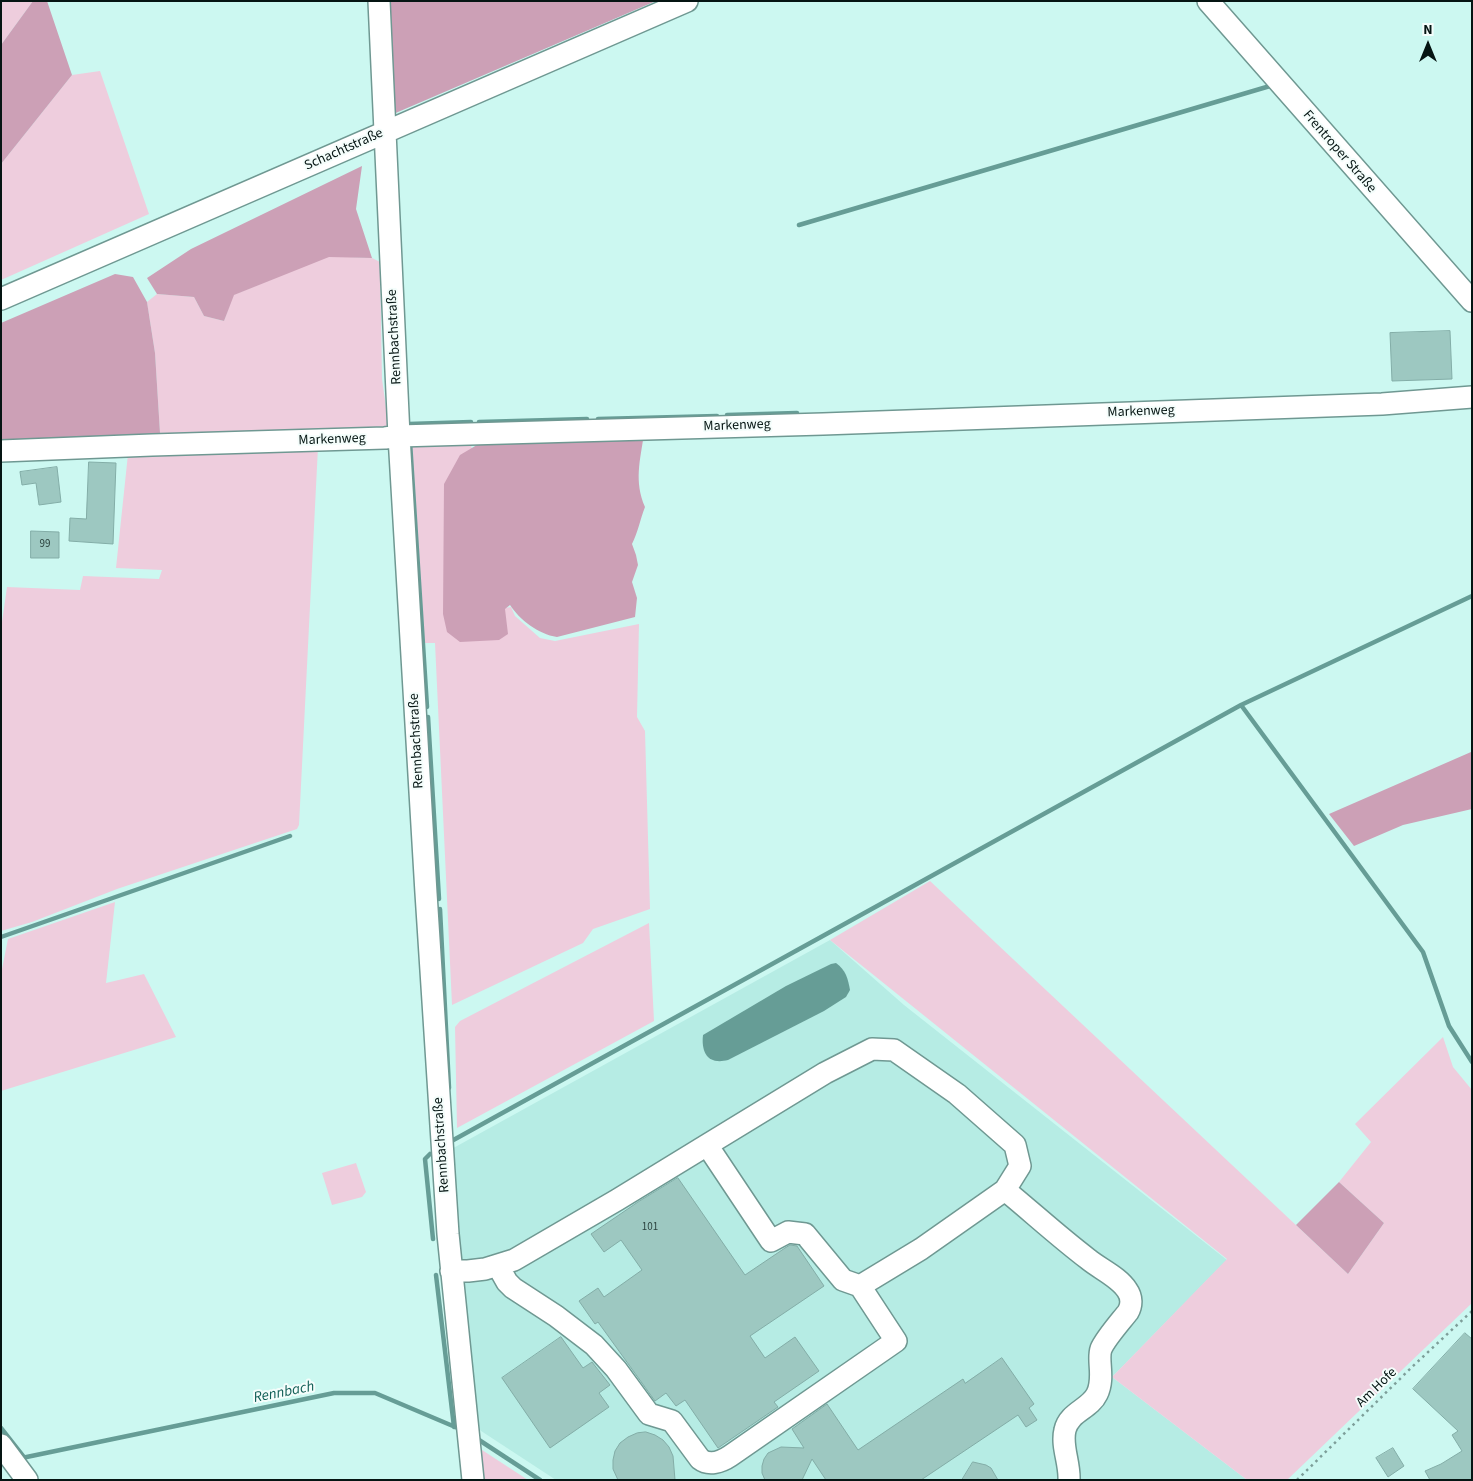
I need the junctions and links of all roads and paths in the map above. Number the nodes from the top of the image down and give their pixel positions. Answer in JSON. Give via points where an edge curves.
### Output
{"nodes":[{"id":1,"x":379,"y":1,"type":"edge"},
{"id":2,"x":687,"y":1,"type":"edge"},
{"id":3,"x":1208,"y":1,"type":"edge"},
{"id":4,"x":385,"y":132,"type":"junction"},
{"id":5,"x":1,"y":299,"type":"edge"},
{"id":6,"x":1472,"y":301,"type":"edge"},
{"id":7,"x":1472,"y":397,"type":"edge"},
{"id":8,"x":399,"y":436,"type":"junction"},
{"id":9,"x":1,"y":452,"type":"edge"},
{"id":10,"x":707,"y":1145,"type":"junction"},
{"id":11,"x":1005,"y":1190,"type":"junction"},
{"id":12,"x":498,"y":1266,"type":"junction"},
{"id":13,"x":451,"y":1270,"type":"junction"},
{"id":14,"x":860,"y":1286,"type":"junction"},
{"id":15,"x":1472,"y":1311,"type":"edge"},
{"id":16,"x":1,"y":1445,"type":"edge"},
{"id":17,"x":27,"y":1480,"type":"edge"},
{"id":18,"x":473,"y":1480,"type":"edge"},
{"id":19,"x":1070,"y":1480,"type":"edge"},
{"id":20,"x":1297,"y":1480,"type":"edge"}],
"edges":[{"from":1,"to":4,"type":"street","name":"Rennbachstraße"},
{"from":2,"to":4,"type":"street","name":"Schachtstraße"},
{"from":3,"to":6,"type":"street","name":"Frentroper Straße"},
{"from":4,"to":5,"type":"street","name":"Schachtstraße"},
{"from":4,"to":8,"type":"street","name":"Rennbachstraße"},
{"from":7,"to":8,"type":"street","name":"Markenweg","via":[[1332,405]]},
{"from":8,"to":9,"type":"street","name":"Markenweg"},
{"from":8,"to":13,"type":"street","name":"Rennbachstraße"},
{"from":10,"to":11,"type":"street","via":[[825,1072],[872,1049],[894,1050],[957,1094],[1015,1145],[1020,1166]]},
{"from":10,"to":12,"type":"street","via":[[535,1249]]},
{"from":10,"to":14,"type":"street","via":[[772,1241],[788,1232],[805,1234],[843,1280]]},
{"from":11,"to":14,"type":"street","via":[[921,1249]]},
{"from":11,"to":19,"type":"street","via":[[1088,1260],[1123,1284],[1131,1298],[1128,1312],[1101,1349],[1102,1377],[1096,1396],[1076,1413],[1065,1428]]},
{"from":12,"to":13,"type":"street"},
{"from":12,"to":14,"type":"street","via":[[513,1288],[594,1344],[650,1414],[672,1421],[700,1459],[711,1463],[724,1460],[896,1341]]},
{"from":13,"to":18,"type":"street","name":"Rennbachstraße"},
{"from":15,"to":20,"type":"path","name":"Am Hofe"},
{"from":16,"to":17,"type":"street"}]}
